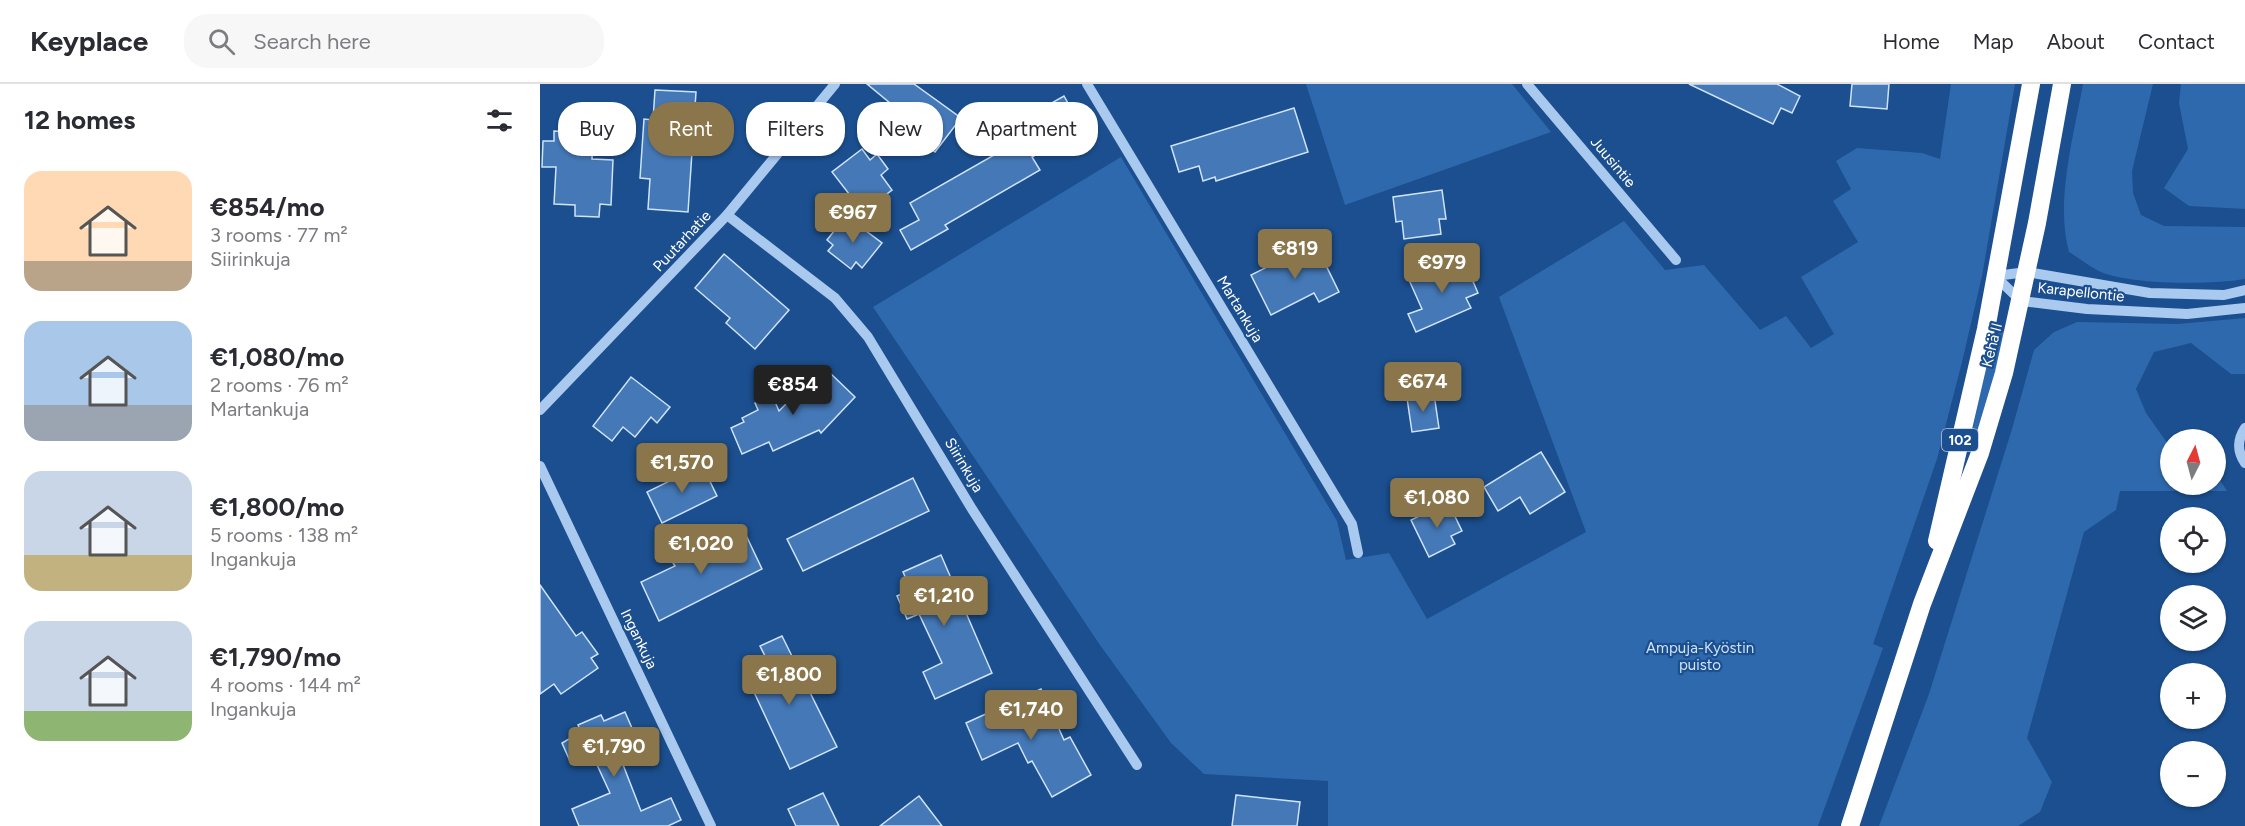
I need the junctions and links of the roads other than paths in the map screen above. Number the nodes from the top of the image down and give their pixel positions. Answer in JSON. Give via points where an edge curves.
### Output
{"nodes":[{"id":1,"x":835,"y":84,"type":"edge"},
{"id":2,"x":1087,"y":84,"type":"edge"},
{"id":3,"x":1527,"y":84,"type":"edge"},
{"id":4,"x":2031,"y":84,"type":"edge"},
{"id":5,"x":2062,"y":84,"type":"edge"},
{"id":6,"x":727,"y":215,"type":"junction"},
{"id":7,"x":1676,"y":260,"type":"dead end"},
{"id":8,"x":2027,"y":272,"type":"junction"},
{"id":9,"x":1995,"y":276,"type":"junction"},
{"id":10,"x":2245,"y":290,"type":"edge"},
{"id":11,"x":2021,"y":301,"type":"junction"},
{"id":12,"x":2245,"y":308,"type":"edge"},
{"id":13,"x":540,"y":410,"type":"edge"},
{"id":14,"x":2245,"y":428,"type":"edge"},
{"id":15,"x":2245,"y":463,"type":"edge"},
{"id":16,"x":540,"y":466,"type":"edge"},
{"id":17,"x":1358,"y":553,"type":"dead end"},
{"id":18,"x":1922,"y":604,"type":"junction"},
{"id":19,"x":1137,"y":765,"type":"dead end"},
{"id":20,"x":711,"y":826,"type":"edge"},
{"id":21,"x":1850,"y":826,"type":"edge"}],
"edges":[{"from":1,"to":6,"type":"street","name":"Puutarhatie"},
{"from":2,"to":17,"type":"street","name":"Martankuja","via":[[1352,524]]},
{"from":3,"to":7,"type":"street","name":"Juusintie"},
{"from":4,"to":9,"type":"highway","name":"Kehä II","number":"102"},
{"from":5,"to":8,"type":"highway","name":"Kehä II","number":"102"},
{"from":6,"to":13,"type":"street","name":"Puutarhatie"},
{"from":6,"to":19,"type":"street","name":"Siirinkuja","via":[[835,298],[868,337],[972,509]]},
{"from":8,"to":9,"type":"street","name":"Karapellontie"},
{"from":8,"to":10,"type":"street","name":"Karapellontie","via":[[2150,293],[2224,294]]},
{"from":8,"to":11,"type":"highway","name":"Kehä II","number":"102"},
{"from":9,"to":11,"type":"street","name":"Karapellontie"},
{"from":9,"to":18,"type":"highway","name":"Kehä II","number":"102"},
{"from":11,"to":12,"type":"street","name":"Karapellontie","via":[[2142,313],[2187,314]]},
{"from":11,"to":18,"type":"highway","name":"Kehä II","number":"102","via":[[1980,453]]},
{"from":14,"to":15,"type":"street","via":[[2239,437]]},
{"from":16,"to":20,"type":"street","name":"Ingankuja"},
{"from":18,"to":21,"type":"highway","name":"Kehä II","number":"102"}]}
